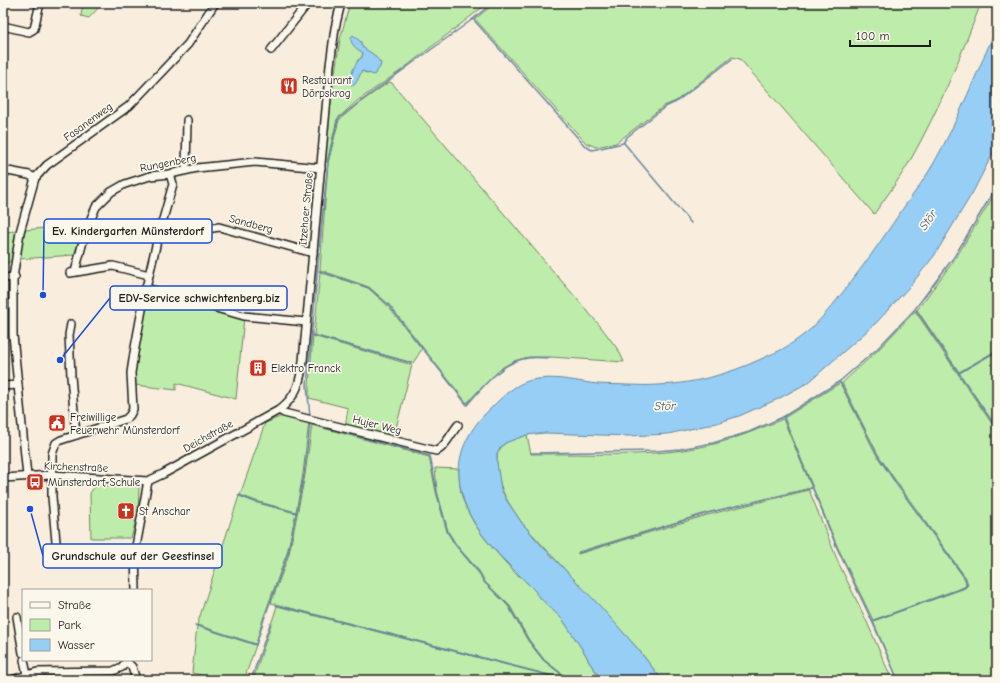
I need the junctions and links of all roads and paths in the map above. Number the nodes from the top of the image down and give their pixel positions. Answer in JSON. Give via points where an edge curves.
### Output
{"nodes":[{"id":1,"x":40,"y":3,"type":"edge"},
{"id":2,"x":216,"y":3,"type":"edge"},
{"id":3,"x":308,"y":3,"type":"edge"},
{"id":4,"x":339,"y":4,"type":"edge"},
{"id":5,"x":3,"y":26,"type":"edge"},
{"id":6,"x":270,"y":50,"type":"dead end"},
{"id":7,"x":187,"y":120,"type":"dead end"},
{"id":8,"x":321,"y":168,"type":"junction"},
{"id":9,"x":3,"y":170,"type":"edge"},
{"id":10,"x":186,"y":170,"type":"junction"},
{"id":11,"x":170,"y":174,"type":"junction"},
{"id":12,"x":35,"y":178,"type":"junction"},
{"id":13,"x":158,"y":237,"type":"junction"},
{"id":14,"x":313,"y":253,"type":"junction"},
{"id":15,"x":149,"y":275,"type":"junction"},
{"id":16,"x":3,"y":278,"type":"edge"},
{"id":17,"x":14,"y":278,"type":"junction"},
{"id":18,"x":146,"y":288,"type":"junction"},
{"id":19,"x":306,"y":322,"type":"junction"},
{"id":20,"x":71,"y":324,"type":"dead end"},
{"id":21,"x":18,"y":385,"type":"junction"},
{"id":22,"x":3,"y":386,"type":"edge"},
{"id":23,"x":279,"y":410,"type":"junction"},
{"id":24,"x":458,"y":425,"type":"dead end"},
{"id":25,"x":76,"y":435,"type":"junction"},
{"id":26,"x":52,"y":475,"type":"junction"},
{"id":27,"x":27,"y":476,"type":"junction"},
{"id":28,"x":3,"y":478,"type":"edge"},
{"id":29,"x":148,"y":480,"type":"junction"},
{"id":30,"x":57,"y":553,"type":"dead end"},
{"id":31,"x":136,"y":589,"type":"edge"},
{"id":32,"x":17,"y":617,"type":"dead end"},
{"id":33,"x":22,"y":647,"type":"edge"},
{"id":34,"x":24,"y":661,"type":"edge"},
{"id":35,"x":127,"y":661,"type":"edge"},
{"id":36,"x":26,"y":675,"type":"junction"},
{"id":37,"x":12,"y":680,"type":"edge"},
{"id":38,"x":136,"y":680,"type":"edge"}],
"edges":[{"from":1,"to":5,"type":"street","via":[[34,29],[29,32]]},
{"from":2,"to":12,"type":"street","name":"Fasanenweg","via":[[188,44],[129,106],[47,165]]},
{"from":3,"to":6,"type":"street"},
{"from":4,"to":8,"type":"street","name":"Itzehoer Straße","via":[[330,65]]},
{"from":7,"to":10,"type":"street"},
{"from":8,"to":10,"type":"street","name":"Rungenberg","via":[[255,162]]},
{"from":8,"to":14,"type":"street","name":"Itzehoer Straße"},
{"from":9,"to":12,"type":"street","via":[[29,174]]},
{"from":10,"to":11,"type":"street","name":"Rungenberg"},
{"from":11,"to":13,"type":"street","via":[[173,184]]},
{"from":11,"to":15,"type":"street","name":"Rungenberg","via":[[150,176],[125,184],[111,192],[96,207],[72,272],[113,266]]},
{"from":12,"to":17,"type":"street","name":"Fasanenweg","via":[[20,232]]},
{"from":13,"to":14,"type":"street","name":"Sandberg","via":[[219,228]]},
{"from":13,"to":15,"type":"street"},
{"from":14,"to":19,"type":"street","name":"Itzehoer Straße"},
{"from":15,"to":18,"type":"street"},
{"from":16,"to":17,"type":"street"},
{"from":17,"to":21,"type":"street","name":"Fasanenweg","via":[[13,335]]},
{"from":18,"to":19,"type":"street","via":[[252,318]]},
{"from":18,"to":25,"type":"street","via":[[131,373],[133,408],[130,415],[126,419]]},
{"from":19,"to":23,"type":"street","name":"Itzehoer Straße","via":[[298,386],[293,396]]},
{"from":20,"to":25,"type":"street","via":[[69,335]]},
{"from":21,"to":22,"type":"street"},
{"from":21,"to":27,"type":"street","name":"Fasanenweg"},
{"from":23,"to":24,"type":"street","name":"Hujer Weg","via":[[436,451],[440,450]]},
{"from":23,"to":29,"type":"street","name":"Deichstraße"},
{"from":25,"to":26,"type":"street","via":[[56,443],[52,454]]},
{"from":26,"to":27,"type":"street","name":"Kirchenstraße"},
{"from":26,"to":29,"type":"street","name":"Kirchenstraße"},
{"from":26,"to":30,"type":"street"},
{"from":27,"to":28,"type":"street","name":"Kirchenstraße"},
{"from":29,"to":31,"type":"street","via":[[135,552]]},
{"from":32,"to":33,"type":"street"},
{"from":34,"to":36,"type":"street"},
{"from":35,"to":36,"type":"street","via":[[113,671],[37,672]]},
{"from":35,"to":38,"type":"street"},
{"from":36,"to":37,"type":"street"}]}
